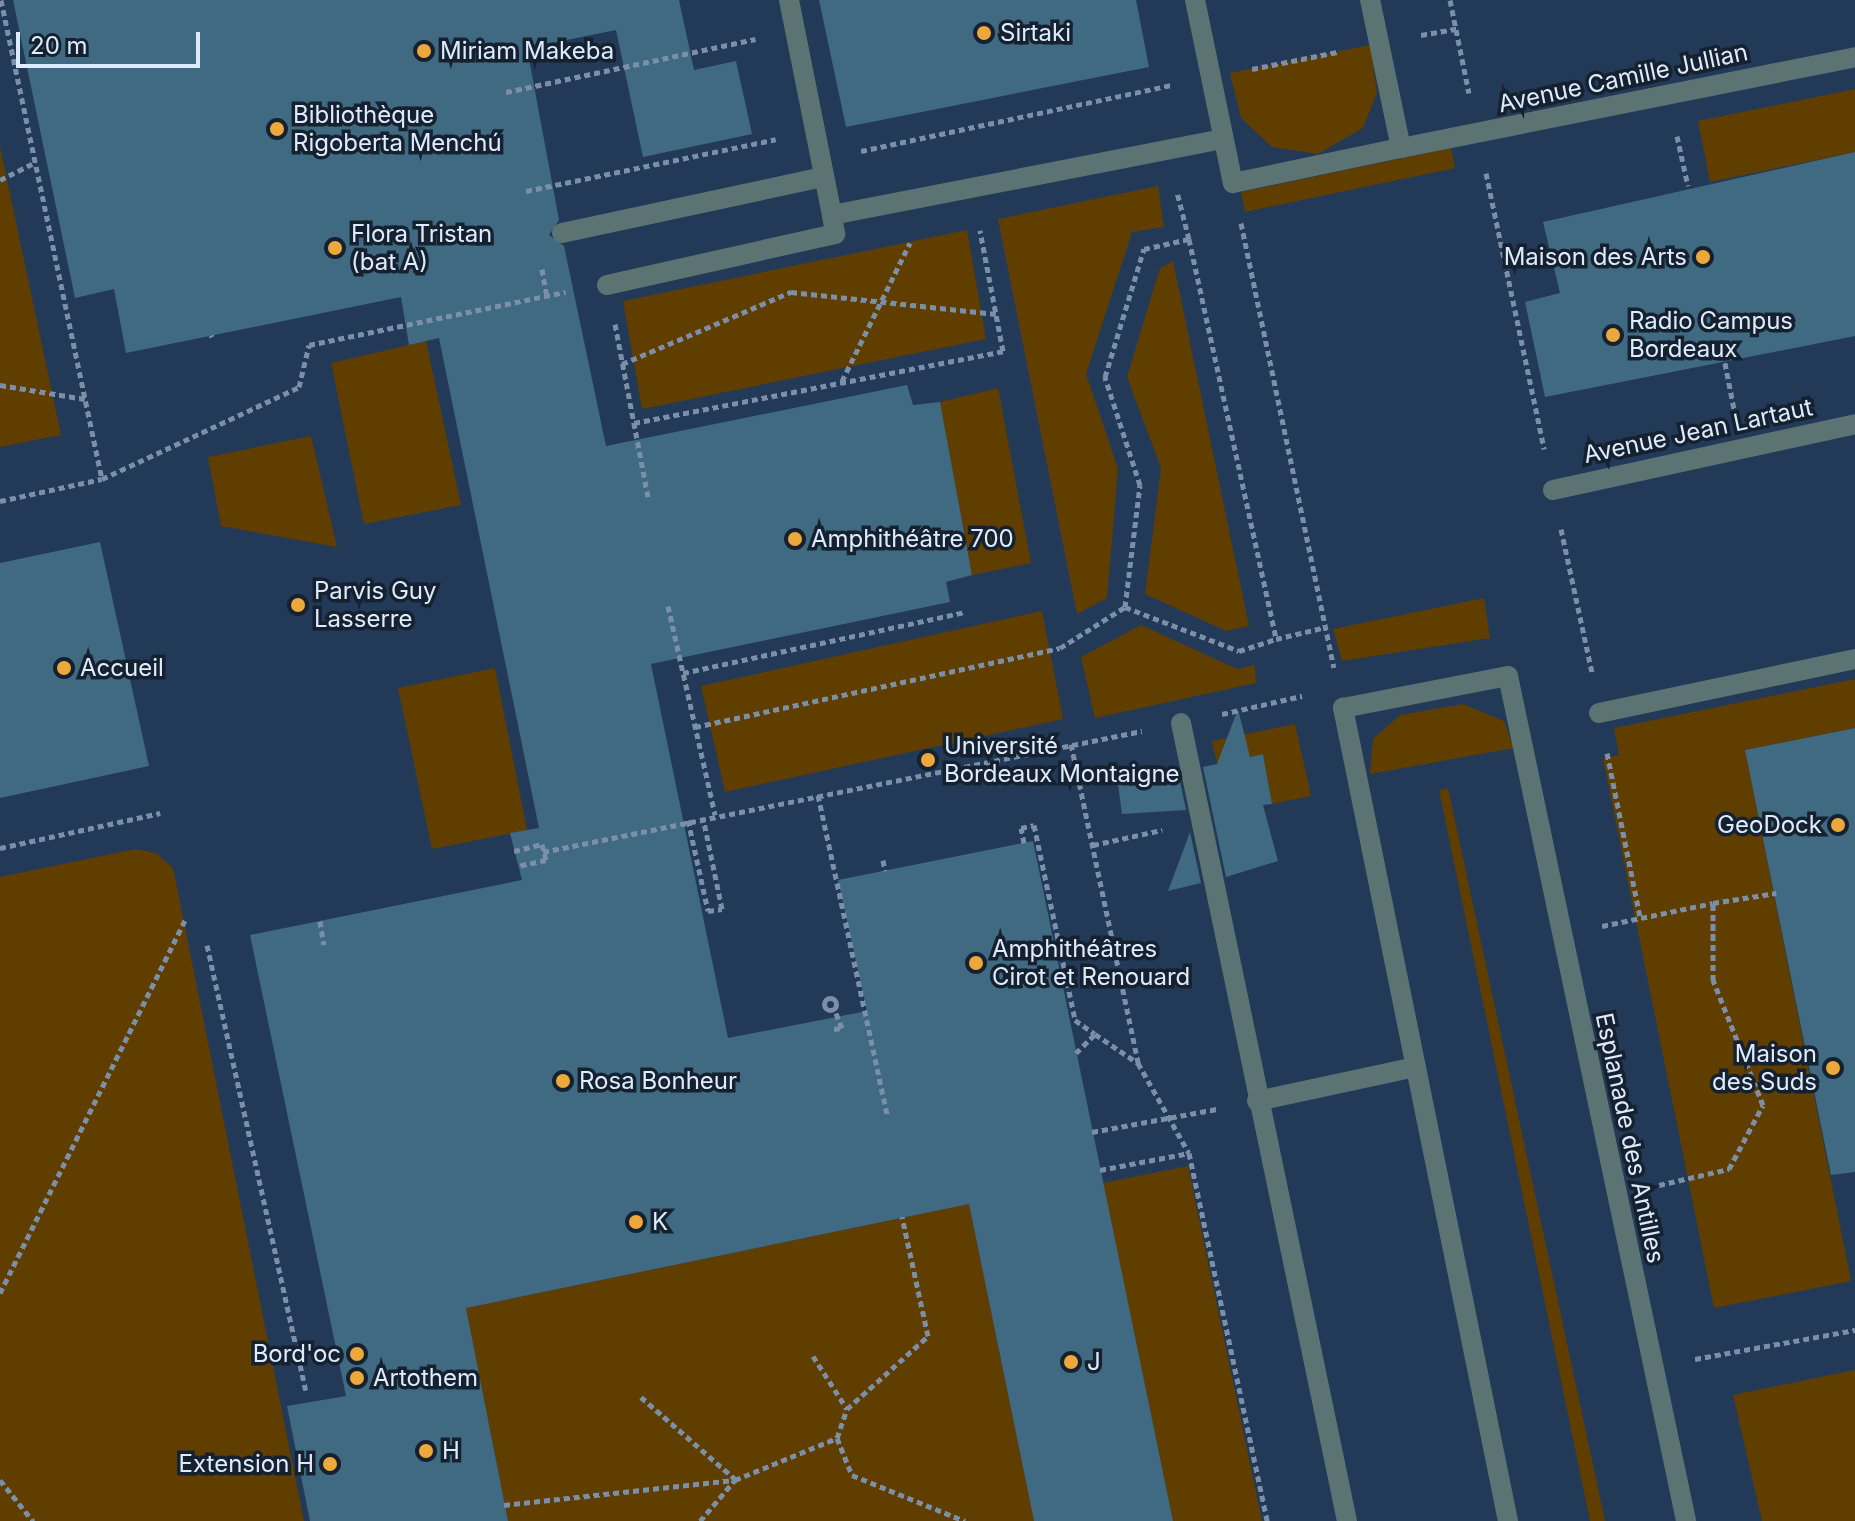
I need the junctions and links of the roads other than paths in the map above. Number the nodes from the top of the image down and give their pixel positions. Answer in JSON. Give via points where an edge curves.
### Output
{"nodes":[{"id":1,"x":789,"y":0,"type":"edge"},
{"id":2,"x":1195,"y":0,"type":"edge"},
{"id":3,"x":1370,"y":0,"type":"edge"},
{"id":4,"x":1855,"y":57,"type":"edge"},
{"id":5,"x":1223,"y":139,"type":"junction"},
{"id":6,"x":1401,"y":148,"type":"junction"},
{"id":7,"x":822,"y":168,"type":"junction"},
{"id":8,"x":832,"y":215,"type":"junction"},
{"id":9,"x":562,"y":233,"type":"dead end"},
{"id":10,"x":607,"y":285,"type":"road end"},
{"id":11,"x":1855,"y":424,"type":"edge"},
{"id":12,"x":1553,"y":490,"type":"road end"},
{"id":13,"x":1855,"y":659,"type":"edge"},
{"id":14,"x":1599,"y":713,"type":"road end"},
{"id":15,"x":1181,"y":723,"type":"road end"},
{"id":16,"x":1415,"y":1067,"type":"junction"},
{"id":17,"x":1257,"y":1101,"type":"junction"},
{"id":18,"x":1347,"y":1521,"type":"edge"},
{"id":19,"x":1508,"y":1521,"type":"edge"},
{"id":20,"x":1686,"y":1521,"type":"edge"}],
"edges":[{"from":1,"to":7,"type":"street"},
{"from":2,"to":5,"type":"street"},
{"from":3,"to":6,"type":"street"},
{"from":4,"to":6,"type":"street","name":"Avenue Camille Jullian"},
{"from":5,"to":6,"type":"street","via":[[1233,183]]},
{"from":5,"to":8,"type":"street"},
{"from":7,"to":8,"type":"street"},
{"from":7,"to":9,"type":"street"},
{"from":8,"to":10,"type":"street","via":[[835,234]]},
{"from":11,"to":12,"type":"street","name":"Avenue Jean Lartaut"},
{"from":13,"to":14,"type":"street"},
{"from":15,"to":17,"type":"street"},
{"from":16,"to":17,"type":"street"},
{"from":16,"to":19,"type":"street"},
{"from":16,"to":20,"type":"street","name":"Esplanade des Antilles","via":[[1341,698],[1508,676]]},
{"from":17,"to":18,"type":"street"}]}
